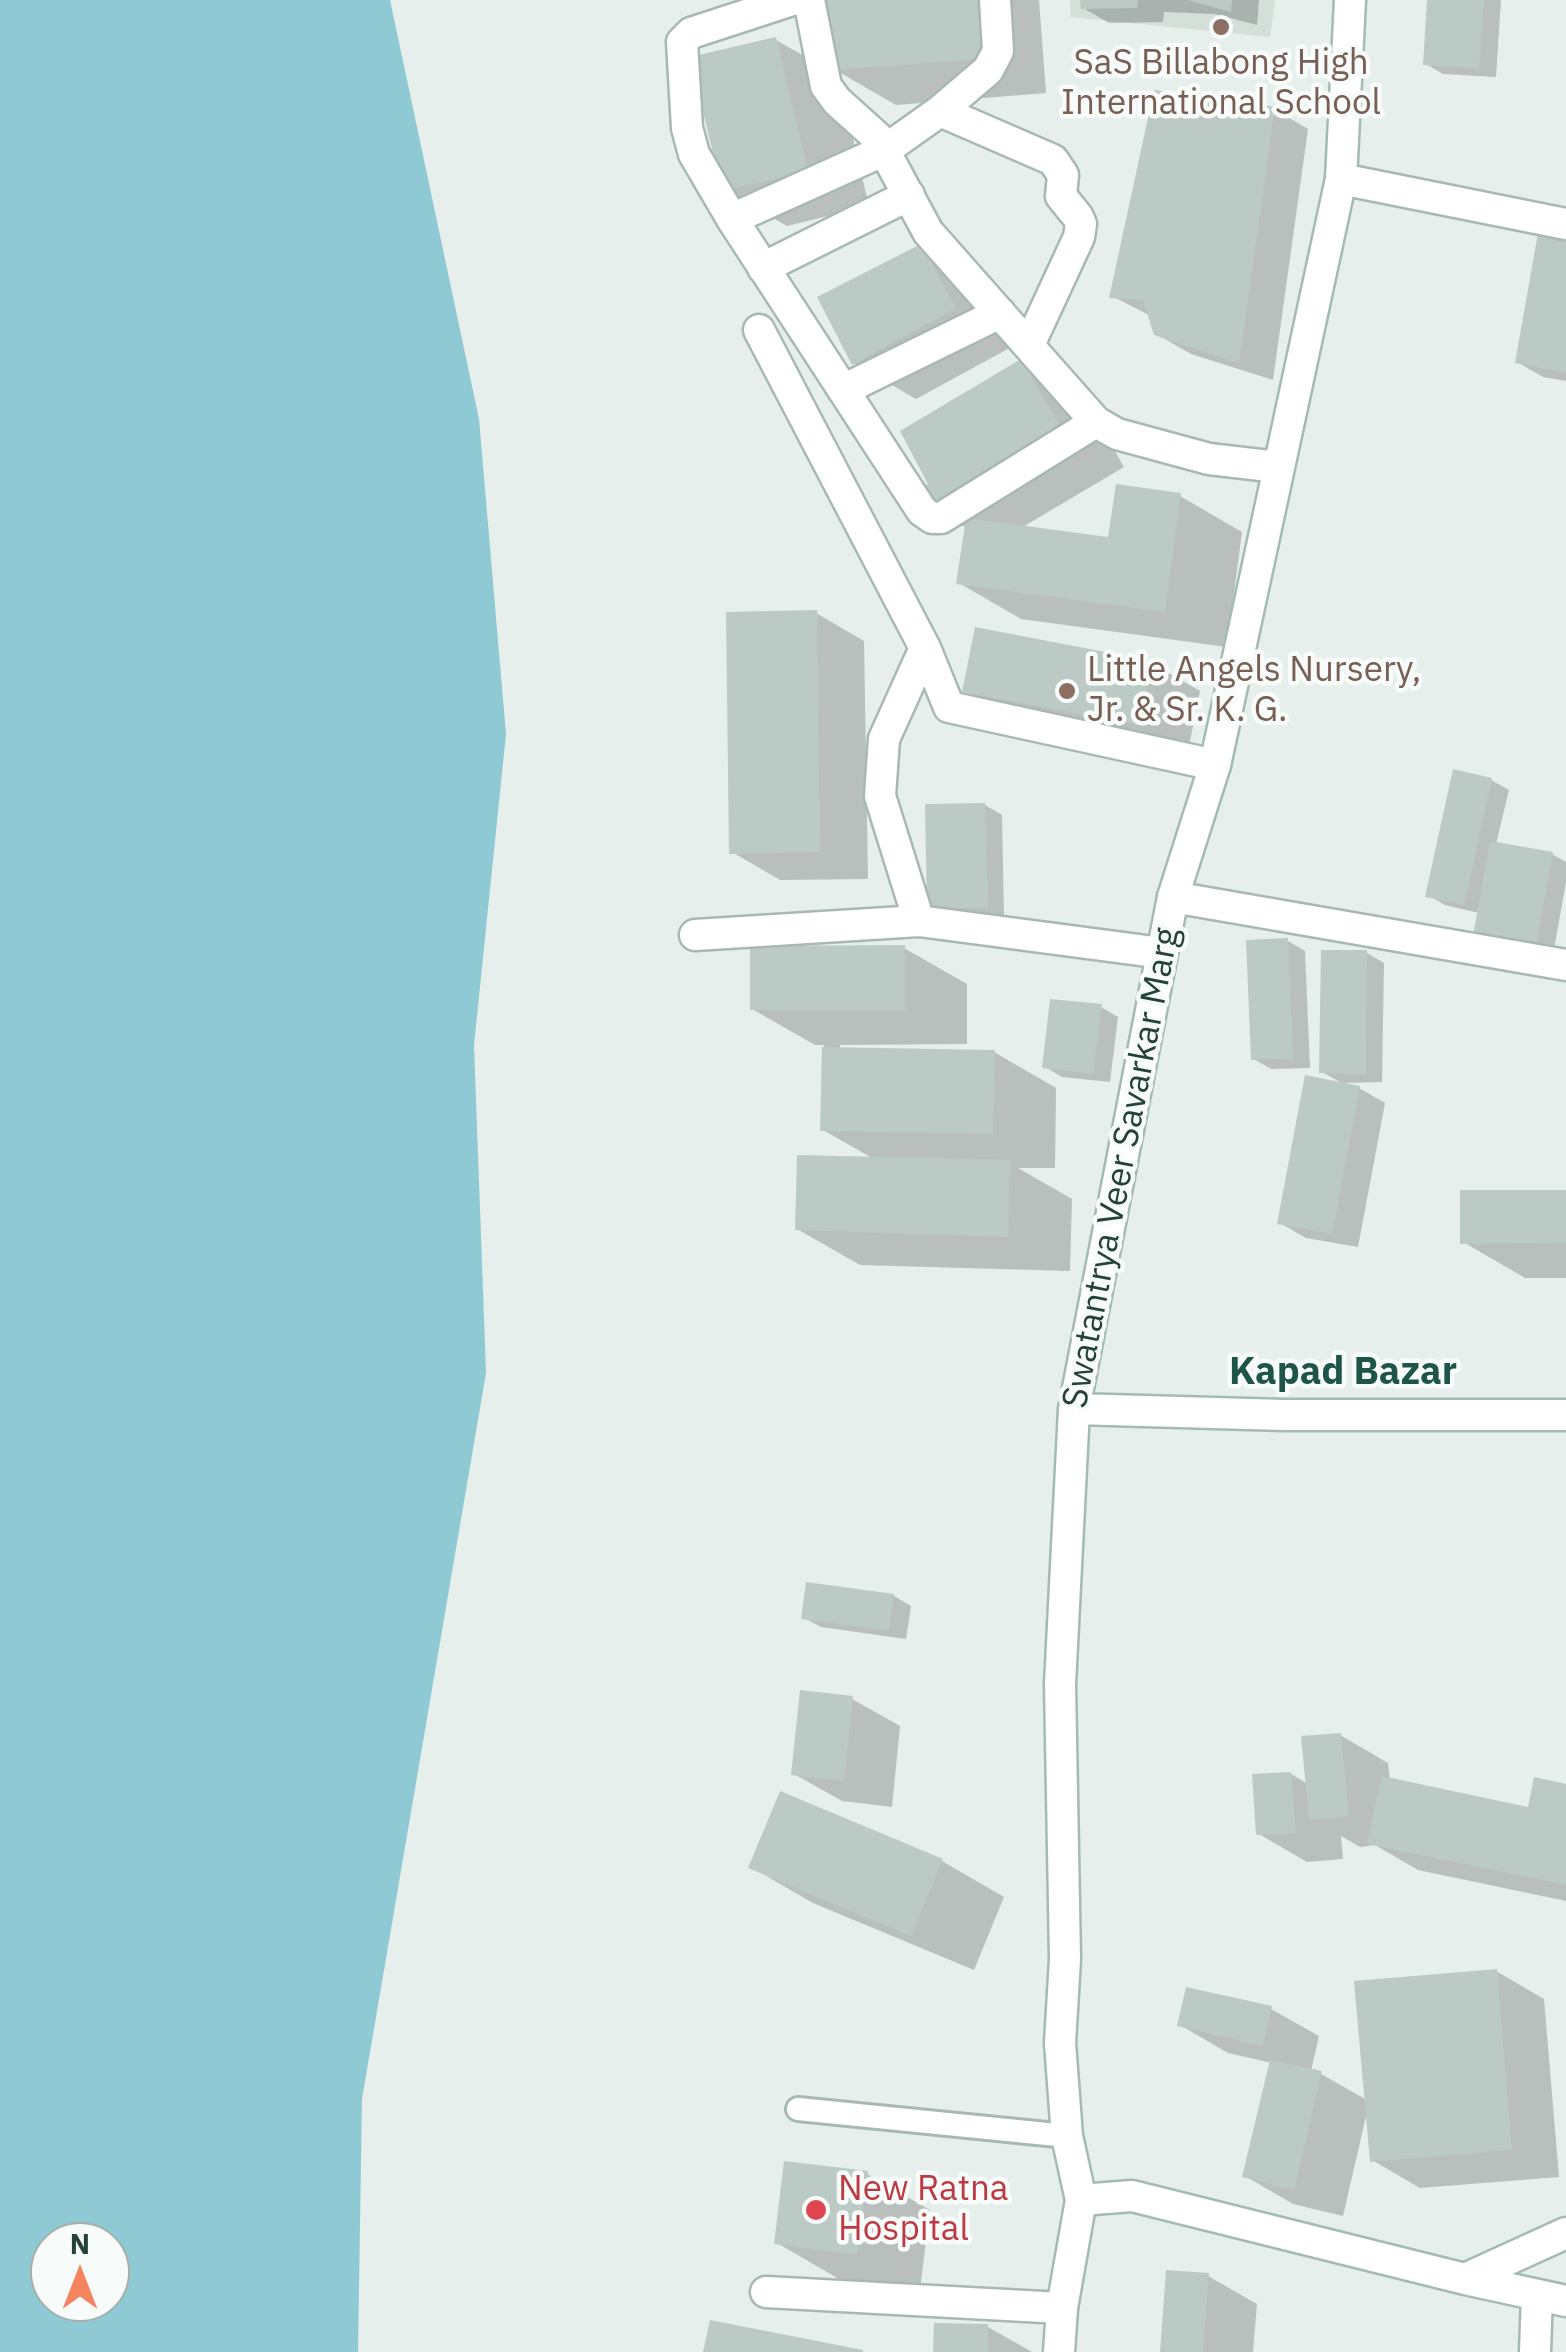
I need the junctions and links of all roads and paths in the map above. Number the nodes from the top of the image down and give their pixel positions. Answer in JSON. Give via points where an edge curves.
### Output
{"nodes":[{"id":1,"x":792,"y":0,"type":"edge"},
{"id":2,"x":810,"y":0,"type":"edge"},
{"id":3,"x":994,"y":0,"type":"edge"},
{"id":4,"x":1350,"y":0,"type":"edge"},
{"id":5,"x":940,"y":110,"type":"junction"},
{"id":6,"x":884,"y":150,"type":"junction"},
{"id":7,"x":1341,"y":179,"type":"junction"},
{"id":8,"x":909,"y":195,"type":"junction"},
{"id":9,"x":732,"y":219,"type":"junction"},
{"id":10,"x":1566,"y":224,"type":"edge"},
{"id":11,"x":763,"y":268,"type":"junction"},
{"id":12,"x":1000,"y":313,"type":"junction"},
{"id":13,"x":759,"y":330,"type":"dead end"},
{"id":14,"x":1028,"y":345,"type":"junction"},
{"id":15,"x":842,"y":390,"type":"junction"},
{"id":16,"x":1096,"y":422,"type":"junction"},
{"id":17,"x":1278,"y":467,"type":"junction"},
{"id":18,"x":925,"y":648,"type":"junction"},
{"id":19,"x":1215,"y":765,"type":"junction"},
{"id":20,"x":1173,"y":897,"type":"junction"},
{"id":21,"x":919,"y":920,"type":"junction"},
{"id":22,"x":695,"y":935,"type":"dead end"},
{"id":23,"x":1162,"y":953,"type":"junction"},
{"id":24,"x":1566,"y":964,"type":"edge"},
{"id":25,"x":1074,"y":1409,"type":"junction"},
{"id":26,"x":1566,"y":1415,"type":"edge"},
{"id":27,"x":798,"y":2109,"type":"dead end"},
{"id":28,"x":1067,"y":2136,"type":"junction"},
{"id":29,"x":1081,"y":2200,"type":"junction"},
{"id":30,"x":1566,"y":2233,"type":"edge"},
{"id":31,"x":1464,"y":2279,"type":"junction"},
{"id":32,"x":766,"y":2292,"type":"dead end"},
{"id":33,"x":1552,"y":2298,"type":"edge"},
{"id":34,"x":1062,"y":2308,"type":"junction"},
{"id":35,"x":1058,"y":2352,"type":"edge"},
{"id":36,"x":1535,"y":2352,"type":"edge"}],
"edges":[{"from":1,"to":9,"type":"street","via":[[691,32],[682,42],[694,154]]},
{"from":2,"to":6,"type":"street","via":[[826,86]]},
{"from":3,"to":5,"type":"street","via":[[998,51],[988,70]]},
{"from":4,"to":7,"type":"street","name":"Swatantrya Veer Savarkar Marg"},
{"from":5,"to":6,"type":"street"},
{"from":5,"to":14,"type":"street","via":[[1053,160],[1063,175],[1061,196],[1081,224],[1079,237]]},
{"from":6,"to":8,"type":"street"},
{"from":6,"to":9,"type":"street"},
{"from":7,"to":10,"type":"street"},
{"from":7,"to":17,"type":"street","name":"Swatantrya Veer Savarkar Marg"},
{"from":8,"to":11,"type":"street"},
{"from":8,"to":12,"type":"street","via":[[928,232]]},
{"from":9,"to":11,"type":"street"},
{"from":11,"to":15,"type":"street"},
{"from":12,"to":14,"type":"street"},
{"from":12,"to":15,"type":"street"},
{"from":13,"to":18,"type":"street"},
{"from":14,"to":16,"type":"street"},
{"from":15,"to":16,"type":"street","via":[[932,518]]},
{"from":16,"to":17,"type":"street","via":[[1208,459]]},
{"from":17,"to":19,"type":"street","name":"Swatantrya Veer Savarkar Marg"},
{"from":18,"to":19,"type":"street","via":[[950,707]]},
{"from":18,"to":21,"type":"street","via":[[884,738],[880,796]]},
{"from":19,"to":20,"type":"street","name":"Swatantrya Veer Savarkar Marg"},
{"from":20,"to":23,"type":"street","name":"Swatantrya Veer Savarkar Marg"},
{"from":20,"to":24,"type":"street"},
{"from":21,"to":22,"type":"street"},
{"from":21,"to":23,"type":"street"},
{"from":23,"to":25,"type":"street","name":"Swatantrya Veer Savarkar Marg"},
{"from":25,"to":26,"type":"street"},
{"from":25,"to":28,"type":"street","name":"Swatantrya Veer Savarkar Marg","via":[[1060,1684],[1060,2043]]},
{"from":27,"to":28,"type":"lane"},
{"from":28,"to":29,"type":"street","name":"Swatantrya Veer Savarkar Marg"},
{"from":29,"to":31,"type":"street","via":[[1132,2196]]},
{"from":29,"to":34,"type":"street","name":"Swatantrya Veer Savarkar Marg"},
{"from":30,"to":31,"type":"street"},
{"from":31,"to":33,"type":"street"},
{"from":32,"to":34,"type":"street"},
{"from":33,"to":36,"type":"street"},
{"from":34,"to":35,"type":"street","name":"Swatantrya Veer Savarkar Marg"}]}
